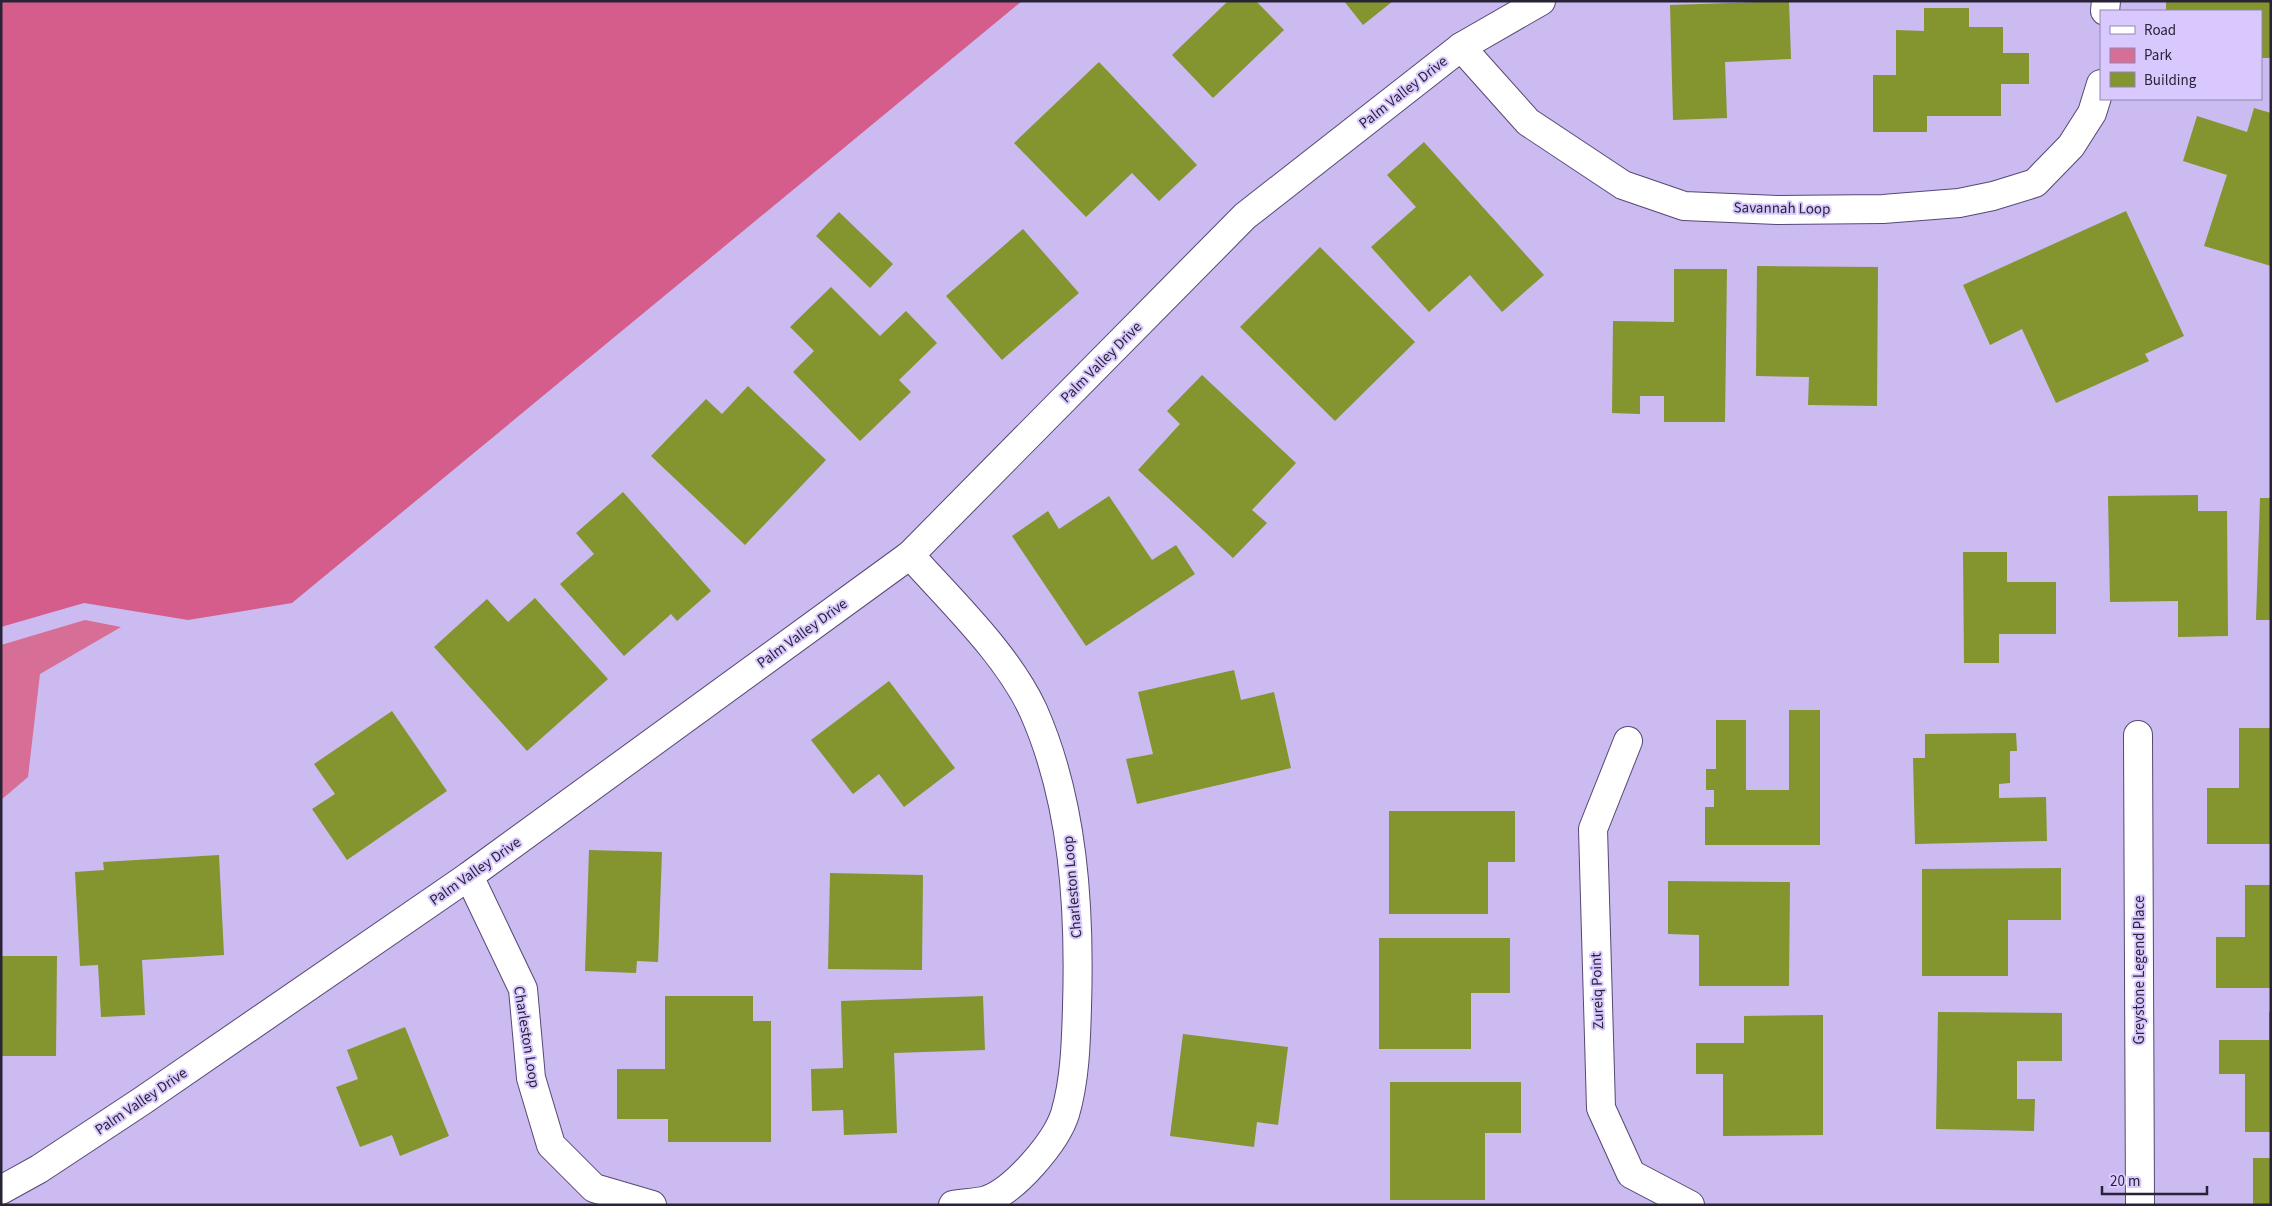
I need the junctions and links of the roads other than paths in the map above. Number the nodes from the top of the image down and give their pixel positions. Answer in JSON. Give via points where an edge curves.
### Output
{"nodes":[{"id":1,"x":1541,"y":1,"type":"edge"},
{"id":2,"x":1461,"y":47,"type":"junction"},
{"id":3,"x":2100,"y":87,"type":"edge"},
{"id":4,"x":910,"y":554,"type":"junction"},
{"id":5,"x":2138,"y":736,"type":"dead end"},
{"id":6,"x":1628,"y":741,"type":"dead end"},
{"id":7,"x":469,"y":876,"type":"junction"},
{"id":8,"x":1,"y":1190,"type":"edge"},
{"id":9,"x":652,"y":1205,"type":"edge"},
{"id":10,"x":953,"y":1205,"type":"edge"},
{"id":11,"x":1690,"y":1205,"type":"edge"},
{"id":12,"x":2140,"y":1205,"type":"edge"}],
"edges":[{"from":1,"to":2,"type":"street","name":"Palm Valley Drive"},
{"from":2,"to":3,"type":"street","name":"Savannah Loop","via":[[1528,122],[1623,185],[1684,206],[1777,210],[1883,209],[1994,196],[2035,183],[2071,146],[2092,113]]},
{"from":2,"to":4,"type":"street","name":"Palm Valley Drive","via":[[1246,216]]},
{"from":4,"to":7,"type":"street","name":"Palm Valley Drive"},
{"from":4,"to":10,"type":"street","name":"Charleston Loop","via":[[1010,669],[1033,710],[1064,810],[1076,911],[1076,1039],[1064,1115],[1052,1139],[1020,1179],[987,1200]]},
{"from":5,"to":12,"type":"street","name":"Greystone Legend Place"},
{"from":6,"to":11,"type":"street","name":"Zureiq Point","via":[[1592,829],[1601,1108],[1631,1174]]},
{"from":7,"to":8,"type":"street","name":"Palm Valley Drive","via":[[142,1101],[39,1170]]},
{"from":7,"to":9,"type":"street","name":"Charleston Loop","via":[[523,989],[531,1078],[551,1145],[594,1188]]}]}
